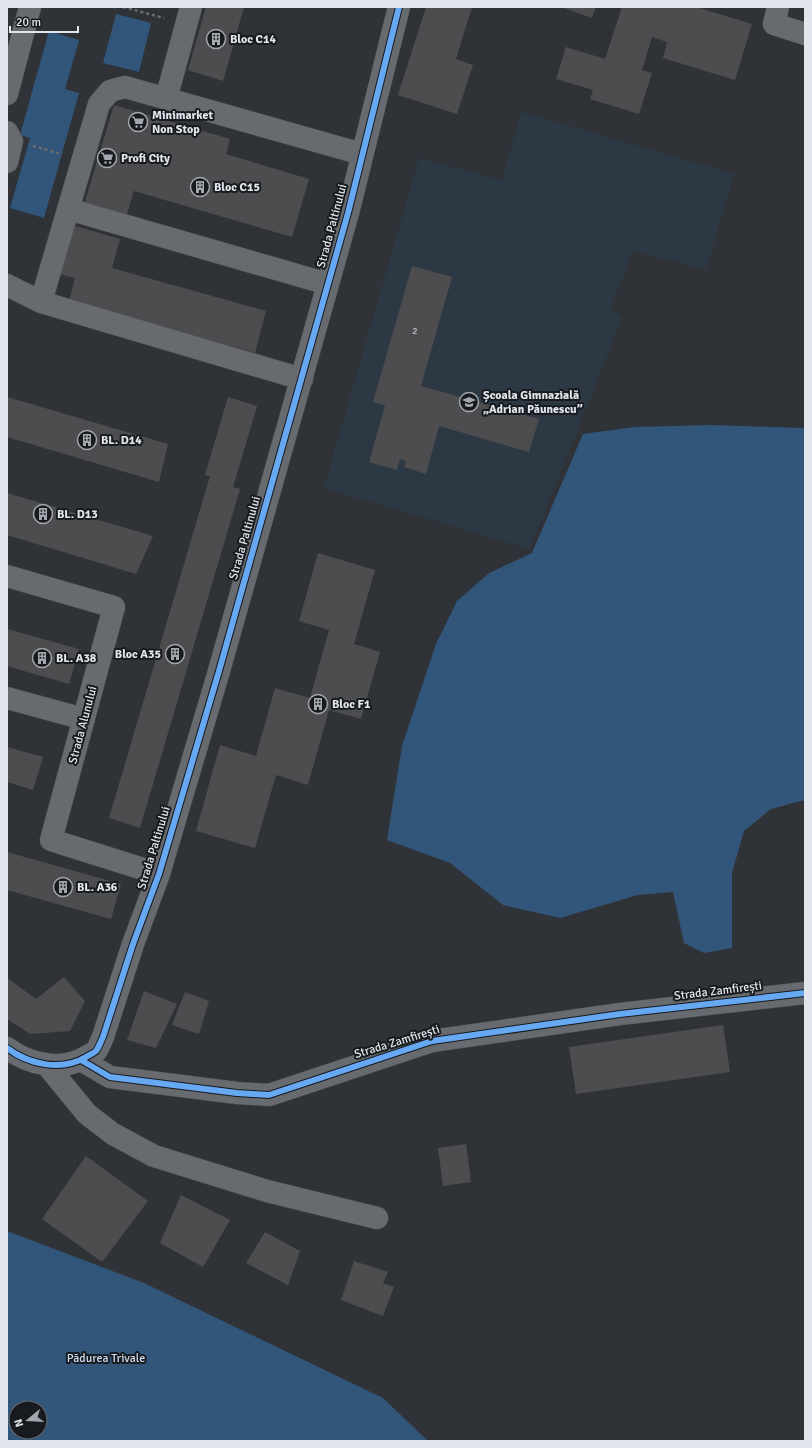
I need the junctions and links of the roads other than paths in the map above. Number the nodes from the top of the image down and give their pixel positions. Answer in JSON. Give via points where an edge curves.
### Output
{"nodes":[{"id":1,"x":30,"y":7,"type":"edge"},
{"id":2,"x":399,"y":7,"type":"edge"},
{"id":3,"x":778,"y":7,"type":"edge"},
{"id":4,"x":188,"y":15,"type":"edge"},
{"id":5,"x":805,"y":34,"type":"edge"},
{"id":6,"x":7,"y":94,"type":"edge"},
{"id":7,"x":166,"y":99,"type":"junction"},
{"id":8,"x":9,"y":137,"type":"edge"},
{"id":9,"x":362,"y":154,"type":"junction"},
{"id":10,"x":7,"y":162,"type":"edge"},
{"id":11,"x":68,"y":209,"type":"junction"},
{"id":12,"x":328,"y":284,"type":"junction"},
{"id":13,"x":7,"y":285,"type":"edge"},
{"id":14,"x":41,"y":302,"type":"junction"},
{"id":15,"x":302,"y":379,"type":"junction"},
{"id":16,"x":7,"y":576,"type":"edge"},
{"id":17,"x":7,"y":698,"type":"edge"},
{"id":18,"x":84,"y":719,"type":"junction"},
{"id":19,"x":159,"y":874,"type":"junction"},
{"id":20,"x":805,"y":992,"type":"edge"},
{"id":21,"x":7,"y":1048,"type":"edge"},
{"id":22,"x":81,"y":1060,"type":"junction"},
{"id":23,"x":46,"y":1064,"type":"junction"},
{"id":24,"x":377,"y":1218,"type":"dead end"}],
"edges":[{"from":1,"to":6,"type":"street"},
{"from":2,"to":9,"type":"street","name":"Strada Paltinului"},
{"from":3,"to":5,"type":"street","via":[[774,24]]},
{"from":4,"to":7,"type":"street"},
{"from":7,"to":9,"type":"street"},
{"from":7,"to":11,"type":"street","via":[[125,87],[110,92],[99,104]]},
{"from":8,"to":10,"type":"street"},
{"from":9,"to":12,"type":"street","name":"Strada Paltinului"},
{"from":11,"to":12,"type":"street"},
{"from":11,"to":14,"type":"street"},
{"from":12,"to":15,"type":"street","name":"Strada Paltinului"},
{"from":13,"to":14,"type":"street"},
{"from":14,"to":15,"type":"street"},
{"from":15,"to":19,"type":"street","name":"Strada Paltinului"},
{"from":16,"to":18,"type":"street","name":"Strada Alunului","via":[[114,607]]},
{"from":17,"to":18,"type":"street"},
{"from":18,"to":19,"type":"street","name":"Strada Alunului","via":[[50,840]]},
{"from":19,"to":22,"type":"street","name":"Strada Paltinului","via":[[103,1037],[96,1051]]},
{"from":20,"to":22,"type":"street","name":"Strada Zamfirești","via":[[620,1014],[432,1041],[269,1095],[110,1077]]},
{"from":21,"to":23,"type":"street","via":[[32,1062]]},
{"from":22,"to":23,"type":"street","via":[[65,1065]]},
{"from":23,"to":24,"type":"street","via":[[87,1114],[113,1134],[154,1156],[267,1192]]}]}
